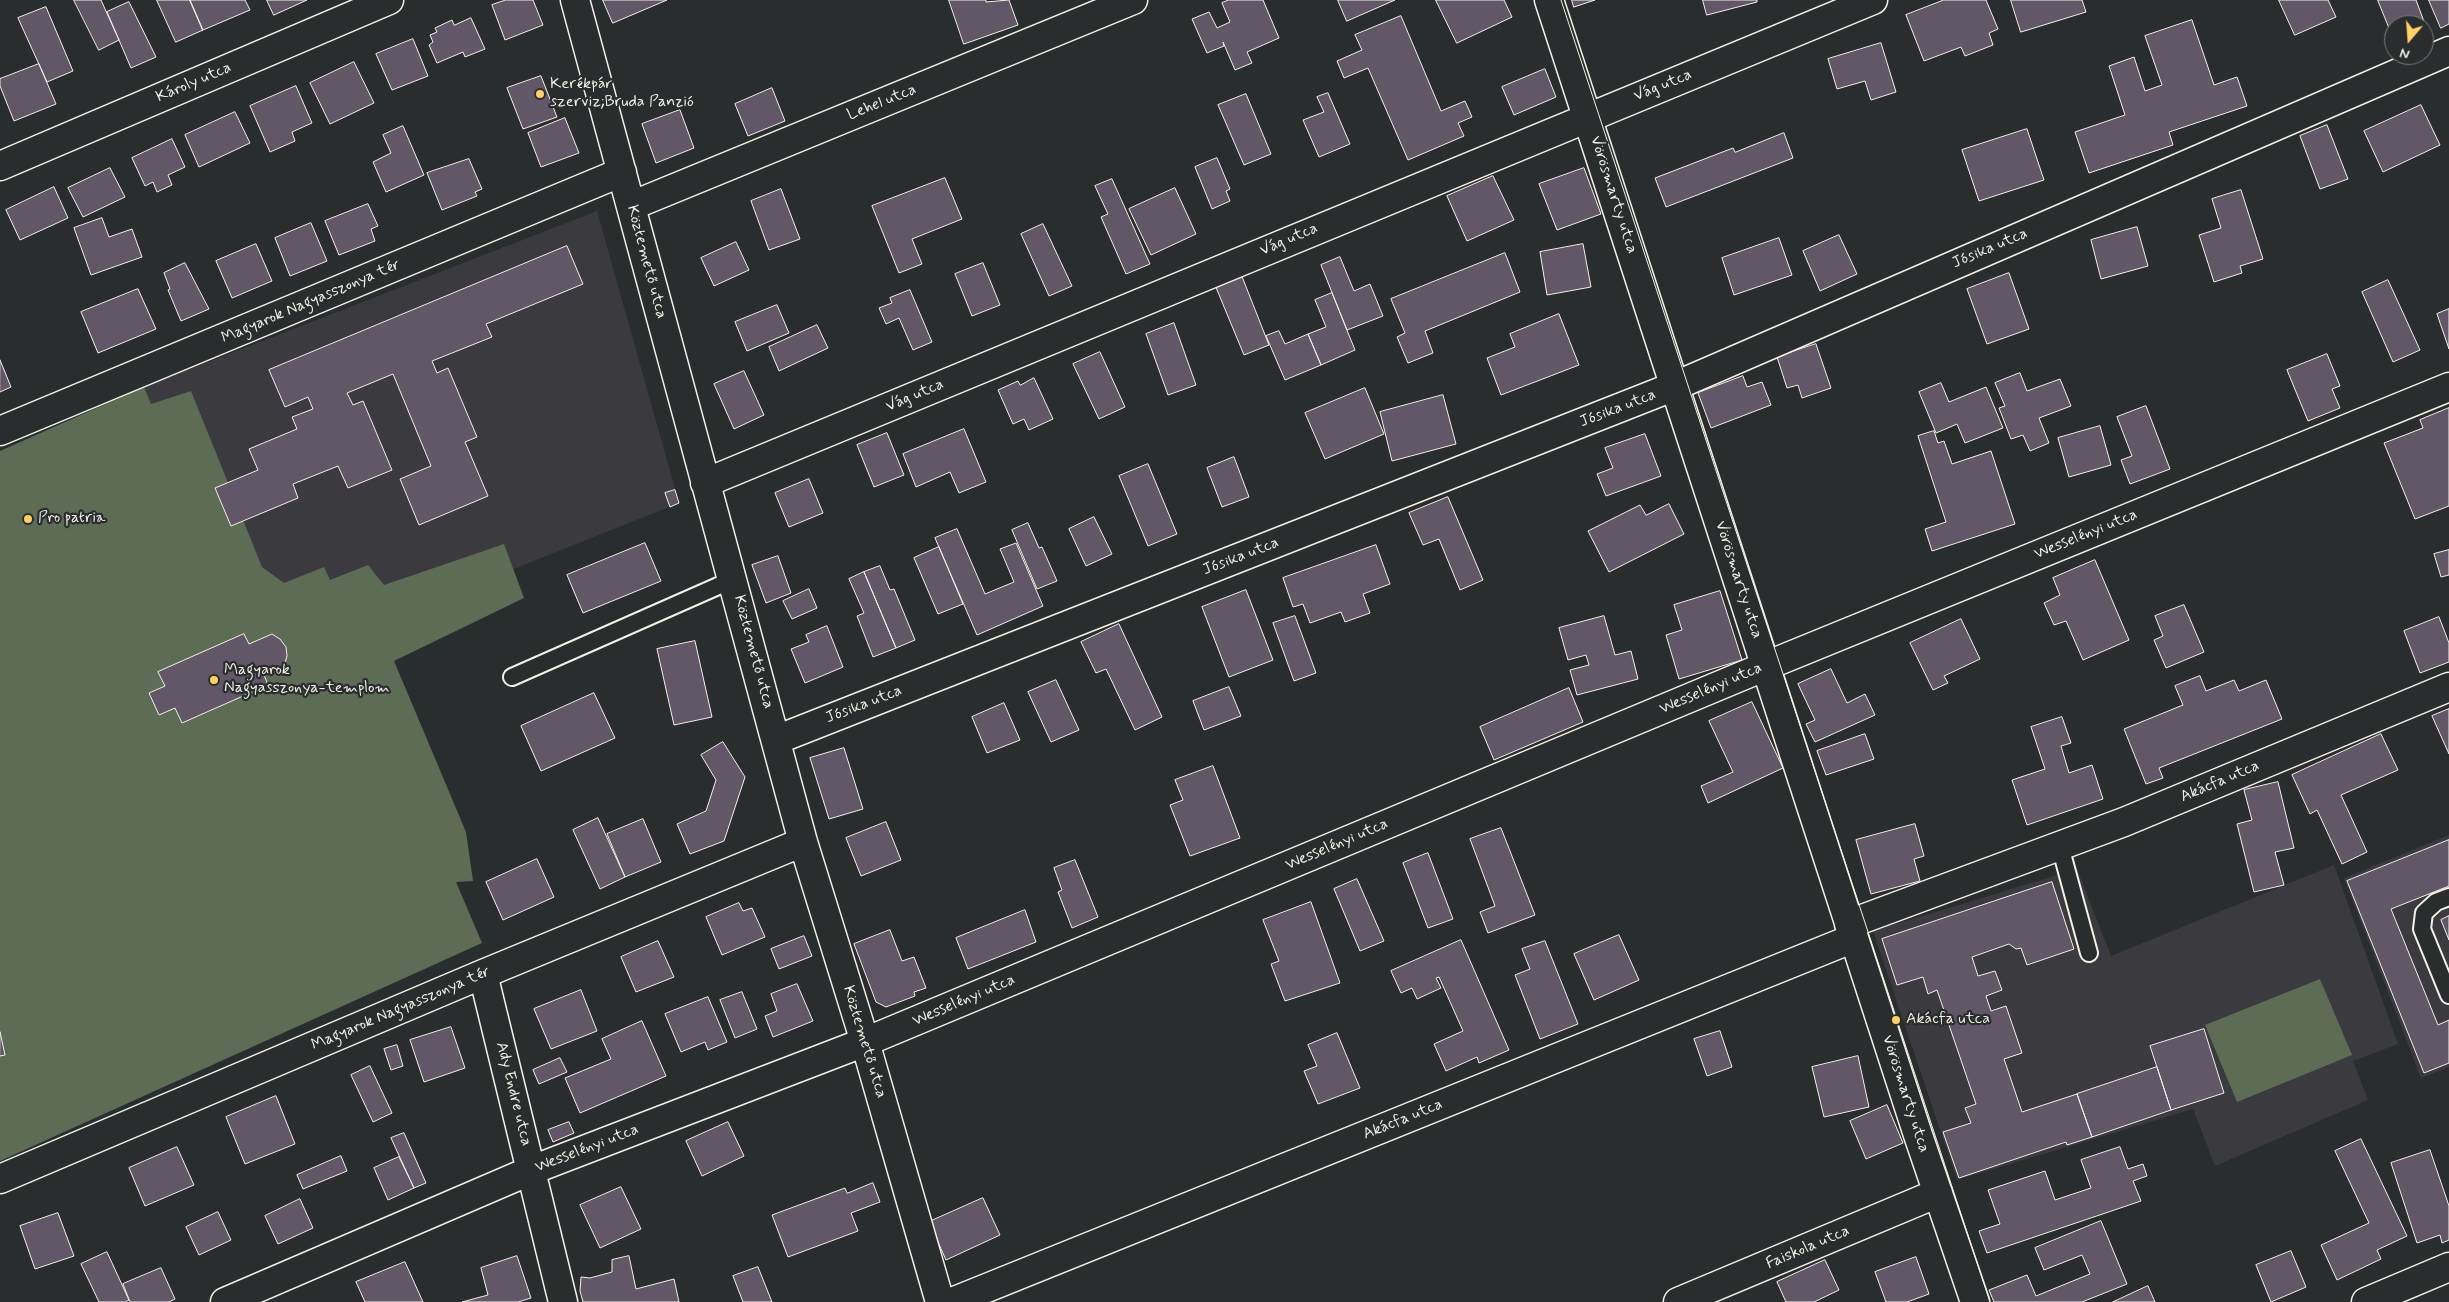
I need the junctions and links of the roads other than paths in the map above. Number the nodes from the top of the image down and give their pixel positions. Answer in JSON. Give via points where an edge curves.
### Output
{"nodes":[{"id":1,"x":389,"y":0,"type":"edge"},
{"id":2,"x":575,"y":0,"type":"edge"},
{"id":3,"x":1133,"y":0,"type":"edge"},
{"id":4,"x":1549,"y":0,"type":"edge"},
{"id":5,"x":1872,"y":0,"type":"edge"},
{"id":6,"x":2449,"y":51,"type":"edge"},
{"id":7,"x":1588,"y":116,"type":"junction"},
{"id":8,"x":0,"y":166,"type":"edge"},
{"id":9,"x":622,"y":172,"type":"junction"},
{"id":10,"x":631,"y":206,"type":"junction"},
{"id":11,"x":1676,"y":386,"type":"junction"},
{"id":12,"x":2449,"y":387,"type":"edge"},
{"id":13,"x":0,"y":431,"type":"edge"},
{"id":14,"x":705,"y":482,"type":"junction"},
{"id":15,"x":734,"y":579,"type":"junction"},
{"id":16,"x":1766,"y":666,"type":"junction"},
{"id":17,"x":512,"y":677,"type":"dead end"},
{"id":18,"x":2449,"y":687,"type":"edge"},
{"id":19,"x":776,"y":740,"type":"junction"},
{"id":20,"x":803,"y":842,"type":"junction"},
{"id":21,"x":2060,"y":846,"type":"junction"},
{"id":22,"x":2449,"y":897,"type":"edge"},
{"id":23,"x":1851,"y":931,"type":"junction"},
{"id":24,"x":2089,"y":953,"type":"dead end"},
{"id":25,"x":484,"y":974,"type":"junction"},
{"id":26,"x":2449,"y":995,"type":"edge"},
{"id":27,"x":865,"y":1042,"type":"junction"},
{"id":28,"x":532,"y":1170,"type":"junction"},
{"id":29,"x":0,"y":1179,"type":"edge"},
{"id":30,"x":1938,"y":1193,"type":"junction"},
{"id":31,"x":2449,"y":1267,"type":"edge"},
{"id":32,"x":225,"y":1302,"type":"edge"},
{"id":33,"x":563,"y":1302,"type":"edge"},
{"id":34,"x":940,"y":1302,"type":"edge"},
{"id":35,"x":952,"y":1302,"type":"edge"},
{"id":36,"x":1678,"y":1302,"type":"edge"},
{"id":37,"x":1975,"y":1302,"type":"edge"},
{"id":38,"x":2366,"y":1302,"type":"edge"}],
"edges":[{"from":1,"to":8,"type":"street","name":"Károly utca"},
{"from":2,"to":9,"type":"street","name":"Köztemető utca"},
{"from":3,"to":10,"type":"street","name":"Lehel utca"},
{"from":4,"to":7,"type":"street","name":"Vörösmarty utca"},
{"from":5,"to":7,"type":"street","name":"Vág utca"},
{"from":6,"to":11,"type":"street","name":"Jósika utca"},
{"from":7,"to":11,"type":"street","name":"Vörösmarty utca"},
{"from":7,"to":14,"type":"street","name":"Vág utca"},
{"from":9,"to":10,"type":"street","name":"Köztemető utca"},
{"from":9,"to":13,"type":"street","name":"Magyarok Nagyasszonya tér"},
{"from":10,"to":14,"type":"street","name":"Köztemető utca"},
{"from":11,"to":16,"type":"street","name":"Vörösmarty utca"},
{"from":11,"to":19,"type":"street","name":"Jósika utca"},
{"from":12,"to":16,"type":"street","name":"Wesselényi utca"},
{"from":14,"to":15,"type":"street","name":"Köztemető utca"},
{"from":15,"to":17,"type":"lane"},
{"from":15,"to":19,"type":"street","name":"Köztemető utca"},
{"from":16,"to":23,"type":"street","name":"Vörösmarty utca"},
{"from":16,"to":27,"type":"street","name":"Wesselényi utca"},
{"from":18,"to":21,"type":"street","name":"Akácfa utca"},
{"from":19,"to":20,"type":"street","name":"Köztemető utca"},
{"from":20,"to":25,"type":"street","name":"Magyarok Nagyasszonya tér"},
{"from":20,"to":27,"type":"street","name":"Köztemető utca"},
{"from":21,"to":23,"type":"street","name":"Akácfa utca"},
{"from":21,"to":24,"type":"lane"},
{"from":22,"to":26,"type":"lane","via":[[2424,912],[2422,929]]},
{"from":23,"to":30,"type":"street","name":"Vörösmarty utca"},
{"from":23,"to":35,"type":"street","name":"Akácfa utca"},
{"from":25,"to":28,"type":"street","name":"Ady Endre utca"},
{"from":25,"to":29,"type":"street","name":"Magyarok Nagyasszonya tér"},
{"from":27,"to":28,"type":"street","name":"Wesselényi utca"},
{"from":27,"to":34,"type":"street","name":"Köztemető utca"},
{"from":28,"to":32,"type":"street","name":"Wesselényi utca"},
{"from":28,"to":33,"type":"street","name":"Ady Endre utca"},
{"from":30,"to":36,"type":"street","name":"Faiskola utca"},
{"from":30,"to":37,"type":"street","name":"Vörösmarty utca"},
{"from":31,"to":38,"type":"street"}]}
